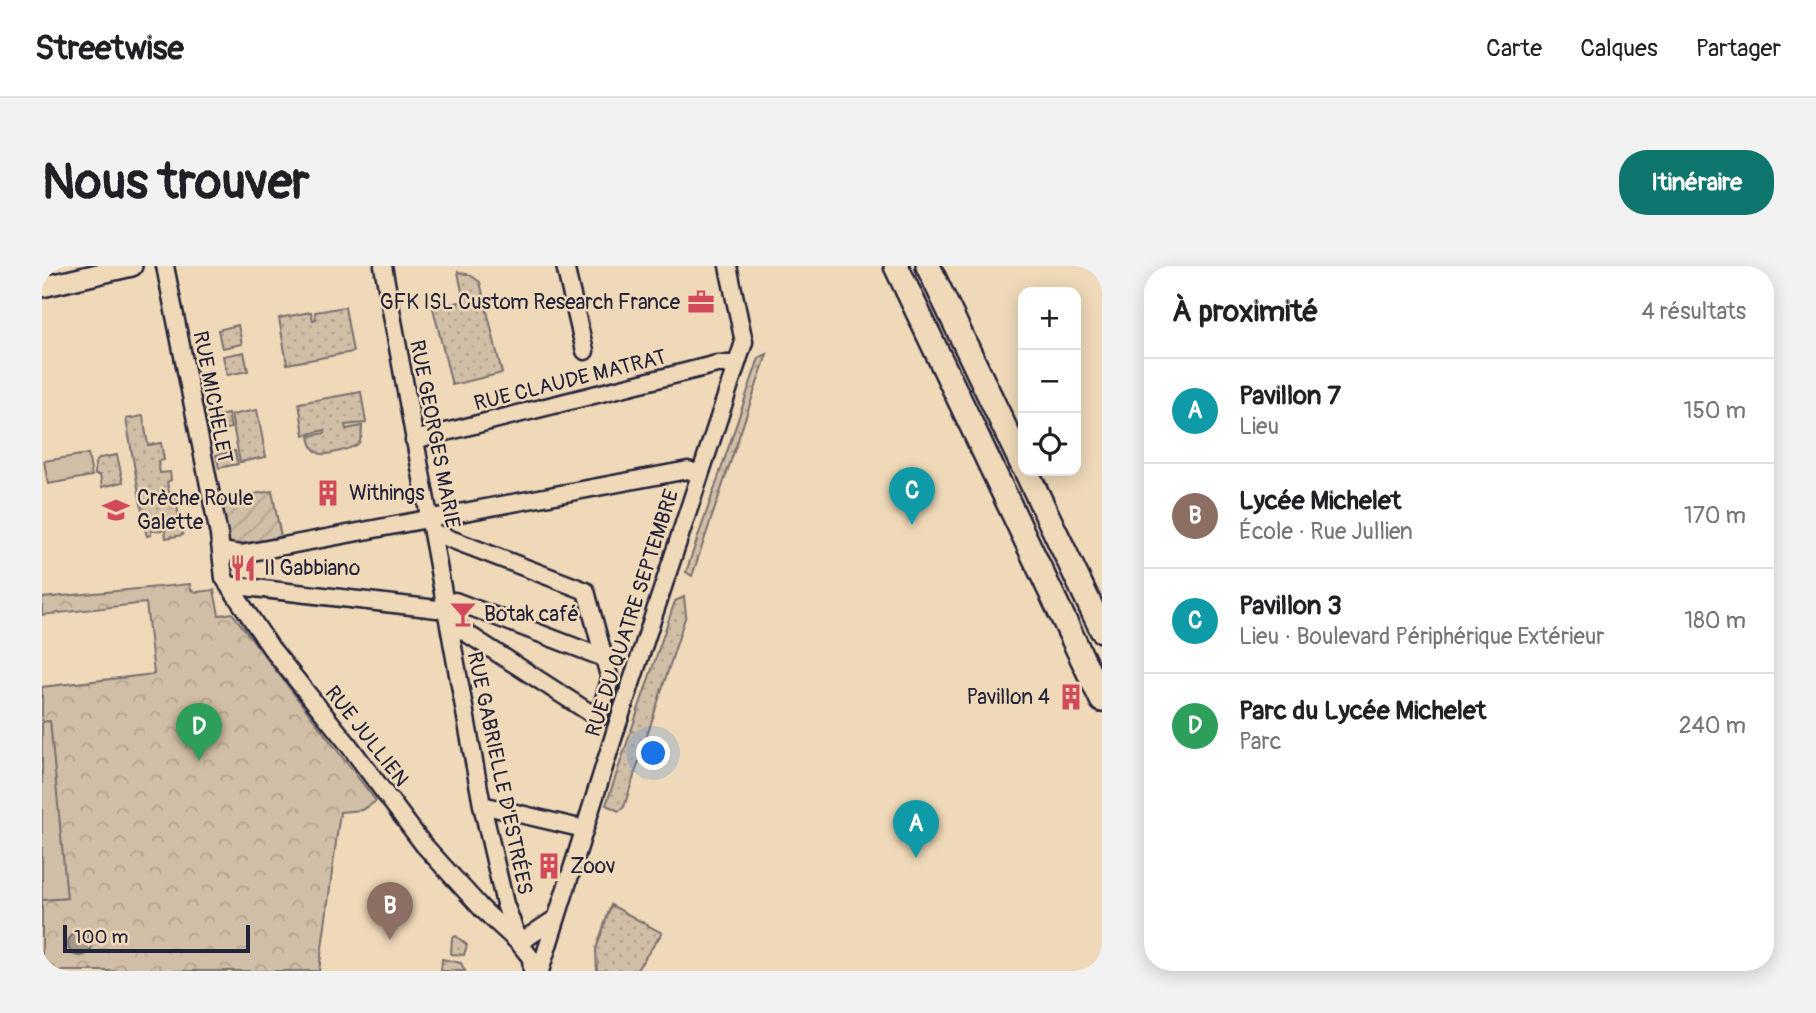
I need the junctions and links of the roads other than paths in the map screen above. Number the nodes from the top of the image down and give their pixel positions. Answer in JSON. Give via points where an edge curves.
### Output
{"nodes":[{"id":1,"x":132,"y":266,"type":"edge"},
{"id":2,"x":165,"y":266,"type":"edge"},
{"id":3,"x":383,"y":266,"type":"edge"},
{"id":4,"x":565,"y":266,"type":"edge"},
{"id":5,"x":728,"y":266,"type":"edge"},
{"id":6,"x":896,"y":266,"type":"edge"},
{"id":7,"x":928,"y":266,"type":"edge"},
{"id":8,"x":42,"y":287,"type":"edge"},
{"id":9,"x":586,"y":351,"type":"dead end"},
{"id":10,"x":736,"y":364,"type":"junction"},
{"id":11,"x":414,"y":439,"type":"junction"},
{"id":12,"x":1018,"y":455,"type":"edge"},
{"id":13,"x":699,"y":474,"type":"junction"},
{"id":14,"x":1028,"y":476,"type":"edge"},
{"id":15,"x":431,"y":525,"type":"junction"},
{"id":16,"x":222,"y":551,"type":"junction"},
{"id":17,"x":226,"y":582,"type":"junction"},
{"id":18,"x":446,"y":610,"type":"junction"},
{"id":19,"x":1102,"y":631,"type":"edge"},
{"id":20,"x":604,"y":658,"type":"junction"},
{"id":21,"x":1102,"y":700,"type":"edge"},
{"id":22,"x":482,"y":805,"type":"junction"},
{"id":23,"x":584,"y":829,"type":"junction"},
{"id":24,"x":505,"y":904,"type":"junction"},
{"id":25,"x":486,"y":912,"type":"junction"},
{"id":26,"x":555,"y":919,"type":"junction"},
{"id":27,"x":552,"y":937,"type":"junction"},
{"id":28,"x":519,"y":943,"type":"junction"},
{"id":29,"x":522,"y":971,"type":"edge"},
{"id":30,"x":531,"y":971,"type":"edge"},
{"id":31,"x":540,"y":971,"type":"edge"}],
"edges":[{"from":1,"to":8,"type":"main road"},
{"from":2,"to":16,"type":"street","name":"RUE MICHELET"},
{"from":3,"to":11,"type":"street","name":"RUE GEORGES MARIE"},
{"from":4,"to":9,"type":"street"},
{"from":5,"to":10,"type":"street","name":"RUE DU QUATRE SEPTEMBRE","via":[[744,342]]},
{"from":6,"to":21,"type":"highway"},
{"from":7,"to":12,"type":"highway"},
{"from":10,"to":11,"type":"street","name":"RUE CLAUDE MATRAT"},
{"from":10,"to":13,"type":"street","name":"RUE DU QUATRE SEPTEMBRE"},
{"from":11,"to":15,"type":"street","name":"RUE GEORGES MARIE"},
{"from":13,"to":15,"type":"street","via":[[688,470]]},
{"from":13,"to":23,"type":"street","name":"RUE DU QUATRE SEPTEMBRE"},
{"from":14,"to":19,"type":"highway"},
{"from":15,"to":16,"type":"street","via":[[234,555]]},
{"from":15,"to":18,"type":"street","name":"RUE GEORGES MARIE"},
{"from":15,"to":20,"type":"street","via":[[586,591]]},
{"from":16,"to":17,"type":"street","name":"RUE MICHELET"},
{"from":17,"to":18,"type":"street"},
{"from":17,"to":25,"type":"street","name":"RUE JULLIEN","via":[[271,648],[423,844]]},
{"from":18,"to":20,"type":"street","via":[[455,601]]},
{"from":18,"to":20,"type":"street","via":[[460,629],[598,718],[610,680]]},
{"from":18,"to":22,"type":"street","name":"RUE GABRIELLE D'ESTRÉES"},
{"from":22,"to":23,"type":"street"},
{"from":22,"to":24,"type":"street","name":"RUE GABRIELLE D'ESTRÉES"},
{"from":23,"to":26,"type":"street","name":"RUE DU QUATRE SEPTEMBRE"},
{"from":24,"to":25,"type":"street","via":[[497,913]]},
{"from":24,"to":28,"type":"street","name":"RUE GABRIELLE D'ESTRÉES"},
{"from":25,"to":28,"type":"street","name":"RUE JULLIEN"},
{"from":26,"to":27,"type":"street","name":"RUE DU QUATRE SEPTEMBRE"},
{"from":26,"to":28,"type":"street"},
{"from":27,"to":28,"type":"street","via":[[542,945]]},
{"from":27,"to":31,"type":"street","name":"RUE DU QUATRE SEPTEMBRE"},
{"from":28,"to":29,"type":"street"},
{"from":28,"to":30,"type":"street","via":[[531,958]]}]}
